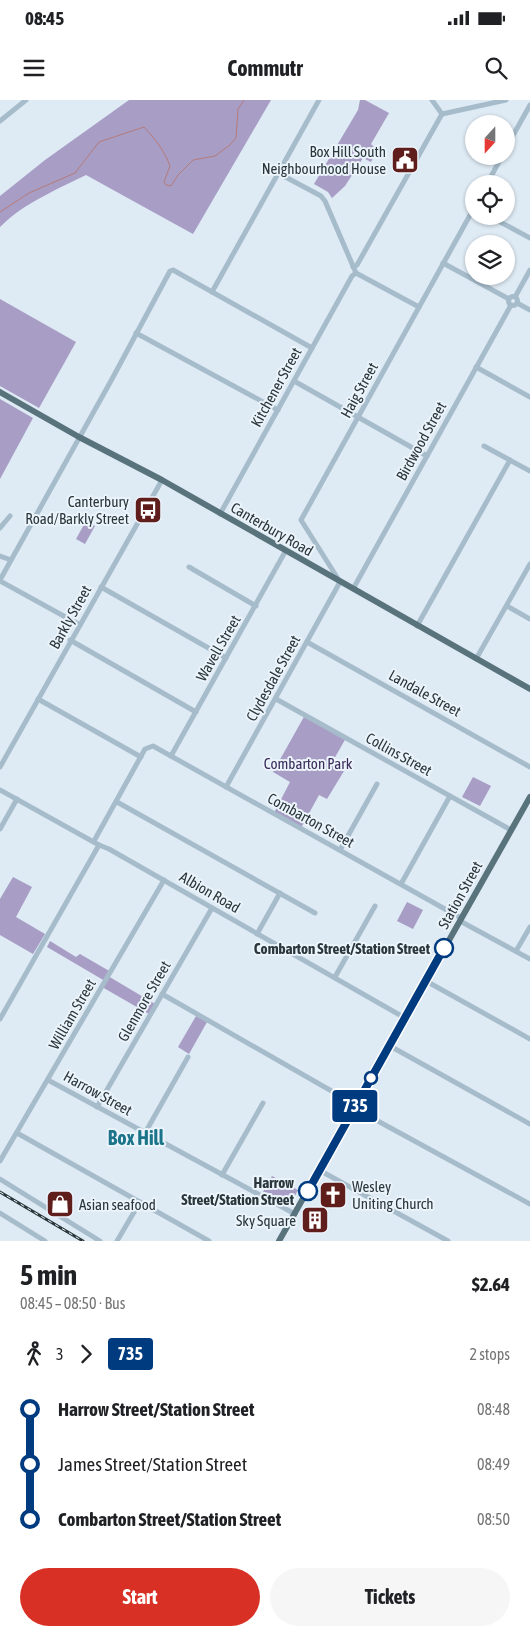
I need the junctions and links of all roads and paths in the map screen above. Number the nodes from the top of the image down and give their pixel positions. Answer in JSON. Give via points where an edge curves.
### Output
{"nodes":[{"id":1,"x":26,"y":100,"type":"edge"},
{"id":2,"x":319,"y":100,"type":"edge"},
{"id":3,"x":432,"y":100,"type":"edge"},
{"id":4,"x":506,"y":100,"type":"edge"},
{"id":5,"x":530,"y":105,"type":"edge"},
{"id":6,"x":442,"y":114,"type":"junction"},
{"id":7,"x":0,"y":121,"type":"edge"},
{"id":8,"x":515,"y":132,"type":"edge"},
{"id":9,"x":278,"y":173,"type":"junction"},
{"id":10,"x":465,"y":224,"type":"edge"},
{"id":11,"x":506,"y":225,"type":"edge"},
{"id":12,"x":530,"y":238,"type":"edge"},
{"id":13,"x":443,"y":263,"type":"junction"},
{"id":14,"x":353,"y":267,"type":"junction"},
{"id":15,"x":530,"y":270,"type":"edge"},
{"id":16,"x":356,"y":273,"type":"junction"},
{"id":17,"x":212,"y":292,"type":"junction"},
{"id":18,"x":513,"y":301,"type":"junction"},
{"id":19,"x":419,"y":307,"type":"junction"},
{"id":20,"x":530,"y":310,"type":"edge"},
{"id":21,"x":136,"y":333,"type":"junction"},
{"id":22,"x":312,"y":348,"type":"junction"},
{"id":23,"x":476,"y":367,"type":"junction"},
{"id":24,"x":294,"y":381,"type":"junction"},
{"id":25,"x":0,"y":392,"type":"edge"},
{"id":26,"x":530,"y":397,"type":"edge"},
{"id":27,"x":278,"y":410,"type":"junction"},
{"id":28,"x":358,"y":417,"type":"junction"},
{"id":29,"x":79,"y":437,"type":"junction"},
{"id":30,"x":484,"y":446,"type":"dead end"},
{"id":31,"x":427,"y":456,"type":"junction"},
{"id":32,"x":510,"y":460,"type":"junction"},
{"id":33,"x":530,"y":472,"type":"edge"},
{"id":34,"x":162,"y":480,"type":"junction"},
{"id":35,"x":220,"y":514,"type":"junction"},
{"id":36,"x":10,"y":516,"type":"dead end"},
{"id":37,"x":0,"y":528,"type":"edge"},
{"id":38,"x":285,"y":552,"type":"junction"},
{"id":39,"x":0,"y":556,"type":"edge"},
{"id":40,"x":11,"y":560,"type":"junction"},
{"id":41,"x":530,"y":564,"type":"edge"},
{"id":42,"x":189,"y":567,"type":"dead end"},
{"id":43,"x":0,"y":581,"type":"edge"},
{"id":44,"x":340,"y":582,"type":"junction"},
{"id":45,"x":101,"y":587,"type":"junction"},
{"id":46,"x":353,"y":589,"type":"junction"},
{"id":47,"x":256,"y":606,"type":"junction"},
{"id":48,"x":507,"y":606,"type":"junction"},
{"id":49,"x":530,"y":619,"type":"edge"},
{"id":50,"x":80,"y":624,"type":"junction"},
{"id":51,"x":417,"y":626,"type":"junction"},
{"id":52,"x":70,"y":640,"type":"junction"},
{"id":53,"x":308,"y":642,"type":"junction"},
{"id":54,"x":226,"y":658,"type":"junction"},
{"id":55,"x":476,"y":659,"type":"junction"},
{"id":56,"x":530,"y":689,"type":"edge"},
{"id":57,"x":38,"y":699,"type":"junction"},
{"id":58,"x":276,"y":699,"type":"junction"},
{"id":59,"x":196,"y":712,"type":"junction"},
{"id":60,"x":171,"y":756,"type":"junction"},
{"id":61,"x":141,"y":757,"type":"junction"},
{"id":62,"x":0,"y":767,"type":"edge"},
{"id":63,"x":530,"y":767,"type":"edge"},
{"id":64,"x":377,"y":784,"type":"dead end"},
{"id":65,"x":226,"y":787,"type":"junction"},
{"id":66,"x":0,"y":790,"type":"edge"},
{"id":67,"x":450,"y":796,"type":"junction"},
{"id":68,"x":530,"y":797,"type":"edge"},
{"id":69,"x":17,"y":799,"type":"junction"},
{"id":70,"x":116,"y":802,"type":"junction"},
{"id":71,"x":0,"y":829,"type":"edge"},
{"id":72,"x":511,"y":830,"type":"junction"},
{"id":73,"x":94,"y":841,"type":"junction"},
{"id":74,"x":100,"y":845,"type":"junction"},
{"id":75,"x":340,"y":850,"type":"junction"},
{"id":76,"x":164,"y":880,"type":"junction"},
{"id":77,"x":400,"y":884,"type":"junction"},
{"id":78,"x":280,"y":893,"type":"junction"},
{"id":79,"x":375,"y":906,"type":"dead end"},
{"id":80,"x":212,"y":908,"type":"junction"},
{"id":81,"x":315,"y":912,"type":"dead end"},
{"id":82,"x":461,"y":919,"type":"junction"},
{"id":83,"x":530,"y":927,"type":"edge"},
{"id":84,"x":257,"y":934,"type":"junction"},
{"id":85,"x":516,"y":951,"type":"junction"},
{"id":86,"x":530,"y":959,"type":"edge"},
{"id":87,"x":335,"y":977,"type":"junction"},
{"id":88,"x":426,"y":981,"type":"junction"},
{"id":89,"x":162,"y":994,"type":"junction"},
{"id":90,"x":405,"y":1018,"type":"junction"},
{"id":91,"x":0,"y":1019,"type":"edge"},
{"id":92,"x":530,"y":1039,"type":"edge"},
{"id":93,"x":390,"y":1046,"type":"junction"},
{"id":94,"x":188,"y":1057,"type":"dead end"},
{"id":95,"x":48,"y":1080,"type":"junction"},
{"id":96,"x":263,"y":1103,"type":"dead end"},
{"id":97,"x":97,"y":1107,"type":"junction"},
{"id":98,"x":355,"y":1107,"type":"junction"},
{"id":99,"x":530,"y":1124,"type":"edge"},
{"id":100,"x":17,"y":1133,"type":"junction"},
{"id":101,"x":145,"y":1133,"type":"junction"},
{"id":102,"x":0,"y":1161,"type":"edge"},
{"id":103,"x":319,"y":1170,"type":"junction"},
{"id":104,"x":222,"y":1175,"type":"junction"},
{"id":105,"x":0,"y":1180,"type":"edge"},
{"id":106,"x":140,"y":1202,"type":"junction"},
{"id":107,"x":530,"y":1204,"type":"edge"},
{"id":108,"x":0,"y":1213,"type":"edge"},
{"id":109,"x":294,"y":1214,"type":"junction"},
{"id":110,"x":281,"y":1240,"type":"edge"},
{"id":111,"x":45,"y":1241,"type":"edge"},
{"id":112,"x":100,"y":1241,"type":"edge"},
{"id":113,"x":117,"y":1241,"type":"edge"},
{"id":114,"x":209,"y":1241,"type":"edge"},
{"id":115,"x":448,"y":1241,"type":"edge"}],
"edges":[{"from":1,"to":7,"type":"street"},
{"from":2,"to":9,"type":"street"},
{"from":3,"to":6,"type":"street"},
{"from":4,"to":6,"type":"street"},
{"from":5,"to":8,"type":"street"},
{"from":6,"to":14,"type":"street"},
{"from":9,"to":14,"type":"street","via":[[325,201]]},
{"from":9,"to":17,"type":"street"},
{"from":10,"to":13,"type":"street","name":"Haig Street"},
{"from":11,"to":12,"type":"street"},
{"from":13,"to":18,"type":"street"},
{"from":13,"to":19,"type":"street","name":"Haig Street"},
{"from":14,"to":16,"type":"street"},
{"from":15,"to":18,"type":"street","name":"Birdwood Street"},
{"from":16,"to":19,"type":"street"},
{"from":16,"to":22,"type":"street","name":"Kitchener Street"},
{"from":17,"to":21,"type":"street","via":[[170,271]]},
{"from":17,"to":22,"type":"street"},
{"from":18,"to":20,"type":"street"},
{"from":18,"to":23,"type":"street","name":"Birdwood Street"},
{"from":19,"to":28,"type":"street","name":"Haig Street"},
{"from":21,"to":27,"type":"street"},
{"from":21,"to":29,"type":"street"},
{"from":22,"to":24,"type":"street","name":"Kitchener Street"},
{"from":23,"to":26,"type":"street"},
{"from":23,"to":31,"type":"street","name":"Birdwood Street"},
{"from":24,"to":27,"type":"street","name":"Kitchener Street"},
{"from":24,"to":28,"type":"street"},
{"from":25,"to":29,"type":"main road","name":"Canterbury Road"},
{"from":27,"to":35,"type":"street","name":"Kitchener Street"},
{"from":28,"to":31,"type":"street"},
{"from":28,"to":44,"type":"street","name":"Haig Street","via":[[301,520]]},
{"from":29,"to":34,"type":"main road","name":"Canterbury Road"},
{"from":29,"to":40,"type":"street"},
{"from":30,"to":32,"type":"street"},
{"from":31,"to":46,"type":"street","name":"Birdwood Street"},
{"from":32,"to":33,"type":"street"},
{"from":32,"to":51,"type":"street"},
{"from":34,"to":35,"type":"main road","name":"Canterbury Road"},
{"from":34,"to":45,"type":"street","name":"Barkly Street"},
{"from":35,"to":38,"type":"main road","name":"Canterbury Road"},
{"from":36,"to":37,"type":"street"},
{"from":38,"to":44,"type":"main road","name":"Canterbury Road"},
{"from":38,"to":47,"type":"street","name":"Wavell Street"},
{"from":39,"to":40,"type":"street"},
{"from":40,"to":43,"type":"street"},
{"from":41,"to":48,"type":"street"},
{"from":42,"to":47,"type":"street"},
{"from":43,"to":50,"type":"street"},
{"from":44,"to":46,"type":"main road","name":"Canterbury Road"},
{"from":44,"to":53,"type":"street","name":"Clydesdale Street"},
{"from":45,"to":50,"type":"street","name":"Barkly Street"},
{"from":45,"to":54,"type":"street"},
{"from":46,"to":51,"type":"main road","name":"Canterbury Road"},
{"from":47,"to":54,"type":"street","name":"Wavell Street"},
{"from":48,"to":49,"type":"street"},
{"from":48,"to":55,"type":"street"},
{"from":50,"to":52,"type":"street","name":"Barkly Street"},
{"from":51,"to":55,"type":"main road","name":"Canterbury Road"},
{"from":52,"to":57,"type":"street","name":"Barkly Street"},
{"from":52,"to":59,"type":"street"},
{"from":53,"to":58,"type":"street","name":"Clydesdale Street"},
{"from":53,"to":63,"type":"street","name":"Landale Street"},
{"from":54,"to":59,"type":"street","name":"Wavell Street"},
{"from":55,"to":56,"type":"main road","name":"Canterbury Road"},
{"from":57,"to":61,"type":"street"},
{"from":57,"to":62,"type":"street","name":"Barkly Street"},
{"from":58,"to":65,"type":"street","name":"Clydesdale Street"},
{"from":58,"to":67,"type":"street","name":"Collins Street"},
{"from":59,"to":60,"type":"street","name":"Wavell Street"},
{"from":60,"to":61,"type":"street","name":"Combarton Street","via":[[148,746]]},
{"from":60,"to":65,"type":"street","name":"Combarton Street"},
{"from":61,"to":70,"type":"street"},
{"from":64,"to":75,"type":"street"},
{"from":65,"to":75,"type":"street","name":"Combarton Street"},
{"from":66,"to":69,"type":"street","name":"Albion Road"},
{"from":67,"to":72,"type":"street","name":"Collins Street"},
{"from":67,"to":77,"type":"street"},
{"from":68,"to":72,"type":"main road","name":"Station Street"},
{"from":69,"to":71,"type":"street"},
{"from":69,"to":73,"type":"street","name":"Albion Road"},
{"from":70,"to":73,"type":"street"},
{"from":70,"to":78,"type":"street"},
{"from":72,"to":82,"type":"main road","name":"Station Street"},
{"from":73,"to":74,"type":"street","name":"Albion Road"},
{"from":74,"to":76,"type":"street","name":"Albion Road"},
{"from":74,"to":91,"type":"street"},
{"from":75,"to":77,"type":"street","name":"Combarton Street"},
{"from":76,"to":80,"type":"street","name":"Albion Road"},
{"from":76,"to":95,"type":"street","name":"William Street"},
{"from":77,"to":82,"type":"street","name":"Combarton Street"},
{"from":78,"to":81,"type":"street"},
{"from":78,"to":84,"type":"street"},
{"from":79,"to":87,"type":"street"},
{"from":80,"to":84,"type":"street","name":"Albion Road"},
{"from":80,"to":89,"type":"street","name":"Glenmore Street"},
{"from":82,"to":85,"type":"street","name":"Combarton Street"},
{"from":82,"to":88,"type":"main road","name":"Station Street"},
{"from":83,"to":85,"type":"street"},
{"from":84,"to":87,"type":"street","name":"Albion Road"},
{"from":85,"to":86,"type":"street","name":"Combarton Street"},
{"from":87,"to":90,"type":"street","name":"Albion Road"},
{"from":88,"to":90,"type":"main road","name":"Station Street"},
{"from":88,"to":92,"type":"street"},
{"from":89,"to":97,"type":"street","name":"Glenmore Street"},
{"from":89,"to":98,"type":"street"},
{"from":90,"to":93,"type":"main road","name":"Station Street"},
{"from":93,"to":98,"type":"main road","name":"Station Street"},
{"from":93,"to":99,"type":"street"},
{"from":94,"to":101,"type":"street"},
{"from":95,"to":97,"type":"street","name":"Harrow Street"},
{"from":95,"to":100,"type":"street","name":"William Street"},
{"from":96,"to":104,"type":"street"},
{"from":97,"to":101,"type":"street","name":"Harrow Street"},
{"from":98,"to":103,"type":"main road","name":"Station Street"},
{"from":98,"to":107,"type":"street"},
{"from":100,"to":102,"type":"street","name":"William Street"},
{"from":100,"to":106,"type":"street"},
{"from":101,"to":104,"type":"street","name":"Harrow Street"},
{"from":103,"to":109,"type":"main road","name":"Station Street"},
{"from":103,"to":115,"type":"street"},
{"from":104,"to":109,"type":"street","name":"Harrow Street"},
{"from":105,"to":112,"type":"street"},
{"from":106,"to":113,"type":"street"},
{"from":106,"to":114,"type":"street"},
{"from":108,"to":111,"type":"street"},
{"from":109,"to":110,"type":"main road","name":"Station Street"}]}
